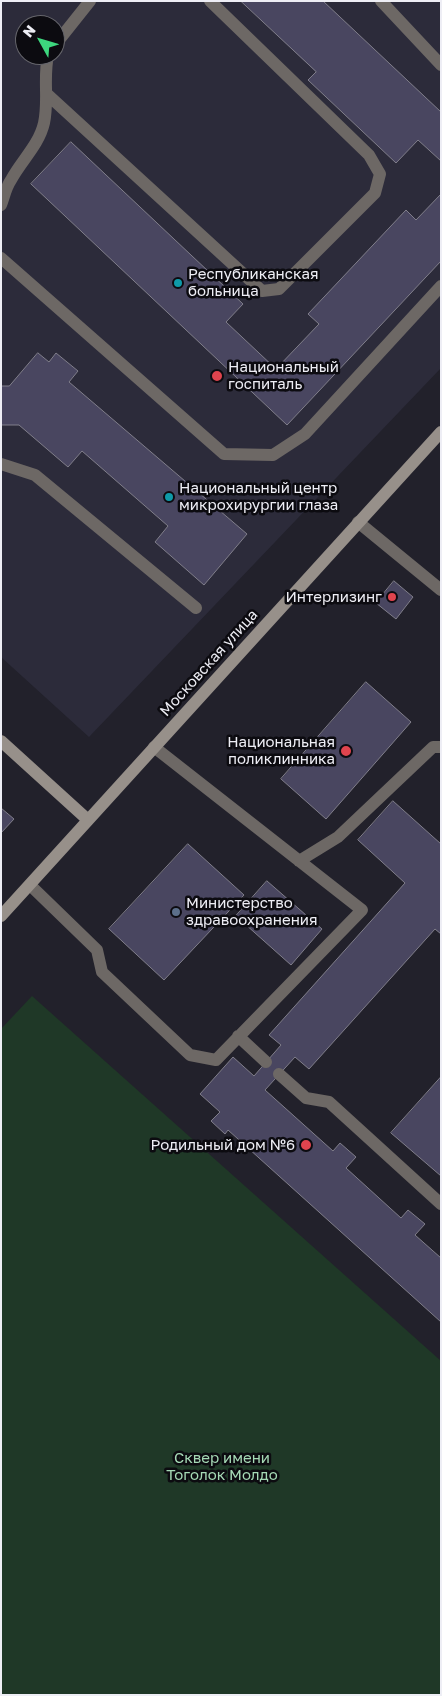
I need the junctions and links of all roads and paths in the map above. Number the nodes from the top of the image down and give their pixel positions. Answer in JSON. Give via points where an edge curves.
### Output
{"nodes":[{"id":1,"x":90,"y":1,"type":"edge"},
{"id":2,"x":210,"y":1,"type":"edge"},
{"id":3,"x":380,"y":1,"type":"edge"},
{"id":4,"x":65,"y":32,"type":"edge"},
{"id":5,"x":46,"y":65,"type":"edge"},
{"id":6,"x":441,"y":66,"type":"edge"},
{"id":7,"x":48,"y":95,"type":"junction"},
{"id":8,"x":1,"y":205,"type":"edge"},
{"id":9,"x":1,"y":258,"type":"edge"},
{"id":10,"x":441,"y":286,"type":"edge"},
{"id":11,"x":441,"y":432,"type":"edge"},
{"id":12,"x":1,"y":464,"type":"edge"},
{"id":13,"x":358,"y":522,"type":"junction"},
{"id":14,"x":441,"y":590,"type":"edge"},
{"id":15,"x":196,"y":608,"type":"dead end"},
{"id":16,"x":1,"y":741,"type":"edge"},
{"id":17,"x":441,"y":747,"type":"edge"},
{"id":18,"x":154,"y":748,"type":"junction"},
{"id":19,"x":88,"y":820,"type":"junction"},
{"id":20,"x":299,"y":861,"type":"junction"},
{"id":21,"x":30,"y":885,"type":"junction"},
{"id":22,"x":1,"y":916,"type":"edge"},
{"id":23,"x":238,"y":1036,"type":"junction"},
{"id":24,"x":266,"y":1062,"type":"dead end"},
{"id":25,"x":279,"y":1074,"type":"dead end"},
{"id":26,"x":441,"y":1204,"type":"edge"}],
"edges":[{"from":1,"to":4,"type":"lane"},
{"from":2,"to":7,"type":"lane","via":[[369,155],[380,174],[375,193],[279,289],[262,291]]},
{"from":3,"to":6,"type":"lane"},
{"from":5,"to":7,"type":"lane"},
{"from":7,"to":8,"type":"lane","via":[[43,125],[32,150],[10,181]]},
{"from":9,"to":10,"type":"lane","via":[[224,454],[232,455],[273,455],[306,434]]},
{"from":11,"to":13,"type":"main road","name":"Московская улица"},
{"from":12,"to":15,"type":"lane","via":[[35,475]]},
{"from":13,"to":14,"type":"lane"},
{"from":13,"to":18,"type":"main road","name":"Московская улица"},
{"from":16,"to":19,"type":"main road"},
{"from":17,"to":20,"type":"lane","via":[[433,748],[338,837]]},
{"from":18,"to":19,"type":"main road","name":"Московская улица"},
{"from":18,"to":20,"type":"lane"},
{"from":19,"to":21,"type":"main road","name":"Московская улица"},
{"from":20,"to":23,"type":"lane","via":[[362,910]]},
{"from":21,"to":22,"type":"main road","name":"Московская улица"},
{"from":21,"to":23,"type":"lane","via":[[97,950],[102,972],[190,1055],[216,1060]]},
{"from":23,"to":24,"type":"lane"},
{"from":25,"to":26,"type":"lane","via":[[306,1098],[329,1102]]}]}
